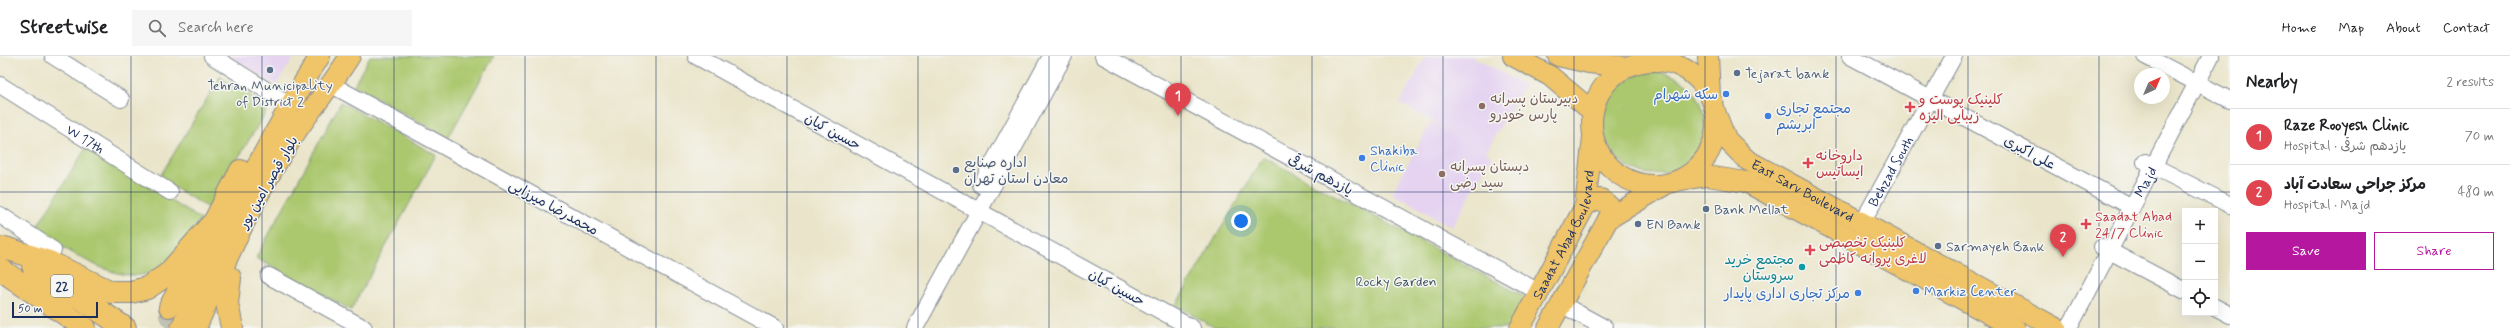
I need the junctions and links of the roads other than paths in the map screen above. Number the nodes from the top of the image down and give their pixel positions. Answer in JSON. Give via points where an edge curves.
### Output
{"nodes":[{"id":1,"x":53,"y":56,"type":"edge"},
{"id":2,"x":212,"y":56,"type":"edge"},
{"id":3,"x":320,"y":56,"type":"edge"},
{"id":4,"x":350,"y":56,"type":"edge"},
{"id":5,"x":696,"y":56,"type":"edge"},
{"id":6,"x":1051,"y":56,"type":"edge"},
{"id":7,"x":1064,"y":56,"type":"edge"},
{"id":8,"x":1103,"y":56,"type":"edge"},
{"id":9,"x":1513,"y":56,"type":"edge"},
{"id":10,"x":1558,"y":56,"type":"edge"},
{"id":11,"x":1708,"y":56,"type":"edge"},
{"id":12,"x":1850,"y":56,"type":"edge"},
{"id":13,"x":1954,"y":56,"type":"edge"},
{"id":14,"x":2145,"y":56,"type":"edge"},
{"id":15,"x":2199,"y":56,"type":"edge"},
{"id":16,"x":2211,"y":56,"type":"edge"},
{"id":17,"x":1642,"y":61,"type":"edge"},
{"id":18,"x":2192,"y":80,"type":"junction"},
{"id":19,"x":0,"y":85,"type":"edge"},
{"id":20,"x":332,"y":85,"type":"junction"},
{"id":21,"x":120,"y":99,"type":"dead end"},
{"id":22,"x":1930,"y":99,"type":"junction"},
{"id":23,"x":2230,"y":100,"type":"edge"},
{"id":24,"x":290,"y":105,"type":"junction"},
{"id":25,"x":1713,"y":105,"type":"junction"},
{"id":26,"x":312,"y":112,"type":"junction"},
{"id":27,"x":1592,"y":112,"type":"junction"},
{"id":28,"x":1594,"y":136,"type":"junction"},
{"id":29,"x":2149,"y":164,"type":"junction"},
{"id":30,"x":1682,"y":180,"type":"junction"},
{"id":31,"x":1663,"y":186,"type":"junction"},
{"id":32,"x":170,"y":192,"type":"dead end"},
{"id":33,"x":2128,"y":205,"type":"junction"},
{"id":34,"x":2230,"y":205,"type":"edge"},
{"id":35,"x":1585,"y":206,"type":"junction"},
{"id":36,"x":974,"y":208,"type":"junction"},
{"id":37,"x":0,"y":215,"type":"edge"},
{"id":38,"x":1608,"y":219,"type":"junction"},
{"id":39,"x":1862,"y":223,"type":"junction"},
{"id":40,"x":210,"y":226,"type":"junction"},
{"id":41,"x":2,"y":246,"type":"edge"},
{"id":42,"x":2106,"y":249,"type":"junction"},
{"id":43,"x":53,"y":250,"type":"dead end"},
{"id":44,"x":0,"y":269,"type":"edge"},
{"id":45,"x":269,"y":276,"type":"dead end"},
{"id":46,"x":230,"y":278,"type":"junction"},
{"id":47,"x":2182,"y":289,"type":"edge"},
{"id":48,"x":1539,"y":292,"type":"junction"},
{"id":49,"x":1561,"y":304,"type":"junction"},
{"id":50,"x":2218,"y":309,"type":"edge"},
{"id":51,"x":2230,"y":315,"type":"edge"},
{"id":52,"x":190,"y":320,"type":"edge"},
{"id":53,"x":85,"y":328,"type":"edge"},
{"id":54,"x":125,"y":328,"type":"edge"},
{"id":55,"x":232,"y":328,"type":"edge"},
{"id":56,"x":364,"y":328,"type":"edge"},
{"id":57,"x":775,"y":328,"type":"edge"},
{"id":58,"x":903,"y":328,"type":"edge"},
{"id":59,"x":915,"y":328,"type":"edge"},
{"id":60,"x":1192,"y":328,"type":"edge"},
{"id":61,"x":1520,"y":328,"type":"edge"},
{"id":62,"x":1548,"y":328,"type":"edge"},
{"id":63,"x":1605,"y":328,"type":"edge"},
{"id":64,"x":2015,"y":328,"type":"edge"},
{"id":65,"x":2056,"y":328,"type":"edge"},
{"id":66,"x":2062,"y":328,"type":"edge"},
{"id":67,"x":2069,"y":328,"type":"edge"}],
"edges":[{"from":1,"to":21,"type":"street"},
{"from":2,"to":24,"type":"street"},
{"from":3,"to":24,"type":"main road","name":"بلوار قیصر امین پور"},
{"from":4,"to":20,"type":"main road","name":"بلوار قیصر امین پور"},
{"from":5,"to":36,"type":"street","name":"حسین کیان"},
{"from":6,"to":36,"type":"street"},
{"from":7,"to":36,"type":"street"},
{"from":8,"to":48,"type":"street","name":"یازدهم شرقی"},
{"from":9,"to":27,"type":"main road","via":[[1550,76]]},
{"from":10,"to":17,"type":"main road","via":[[1589,63]]},
{"from":11,"to":25,"type":"main road"},
{"from":12,"to":22,"type":"street","name":"علی اکبری"},
{"from":13,"to":22,"type":"street","name":"Behzad South"},
{"from":14,"to":18,"type":"street"},
{"from":15,"to":18,"type":"street","name":"Majd"},
{"from":16,"to":18,"type":"street","name":"Majd"},
{"from":17,"to":25,"type":"main road","via":[[1665,62],[1684,68],[1699,80]]},
{"from":17,"to":27,"type":"main road","via":[[1611,78],[1599,94]]},
{"from":18,"to":23,"type":"street"},
{"from":18,"to":29,"type":"street","name":"Majd"},
{"from":19,"to":32,"type":"street","name":"W 17th"},
{"from":20,"to":26,"type":"main road","name":"بلوار قیصر امین پور"},
{"from":20,"to":57,"type":"street","name":"محمدرضا میرزایی"},
{"from":22,"to":33,"type":"street","name":"علی اکبری"},
{"from":22,"to":39,"type":"street","name":"Behzad South"},
{"from":24,"to":40,"type":"main road","via":[[267,129],[246,160]]},
{"from":24,"to":52,"type":"main road","name":"بلوار قیصر امین پور","via":[[214,251]]},
{"from":25,"to":30,"type":"main road","via":[[1716,134],[1710,153],[1698,168]]},
{"from":25,"to":39,"type":"main road","name":"East Sarv Boulevard","via":[[1726,140],[1747,160]]},
{"from":26,"to":46,"type":"main road"},
{"from":26,"to":52,"type":"main road","name":"بلوار قیصر امین پور","via":[[293,137],[253,205]]},
{"from":27,"to":28,"type":"main road"},
{"from":28,"to":31,"type":"main road","via":[[1598,150],[1609,167],[1625,179],[1644,185]]},
{"from":28,"to":35,"type":"main road","name":"Saadat Abad Boulevard"},
{"from":29,"to":33,"type":"street","name":"Majd"},
{"from":29,"to":34,"type":"street"},
{"from":30,"to":31,"type":"main road"},
{"from":30,"to":64,"type":"main road","name":"East Sarv Boulevard","via":[[1707,176],[1746,182]]},
{"from":31,"to":38,"type":"main road"},
{"from":33,"to":42,"type":"street","name":"Majd"},
{"from":35,"to":38,"type":"main road","via":[[1596,199],[1601,199],[1611,208]]},
{"from":35,"to":48,"type":"main road","name":"Saadat Abad Boulevard"},
{"from":36,"to":58,"type":"street"},
{"from":36,"to":59,"type":"street"},
{"from":36,"to":60,"type":"street","name":"حسین کیان"},
{"from":37,"to":43,"type":"street"},
{"from":38,"to":49,"type":"main road","name":"Saadat Abad Boulevard"},
{"from":39,"to":65,"type":"main road","name":"East Sarv Boulevard"},
{"from":40,"to":41,"type":"highway","via":[[168,274],[147,288],[132,292],[111,292],[50,262]]},
{"from":40,"to":52,"type":"main road"},
{"from":41,"to":54,"type":"highway","number":"22"},
{"from":42,"to":47,"type":"street"},
{"from":42,"to":66,"type":"street","name":"Majd"},
{"from":42,"to":67,"type":"street","name":"Majd"},
{"from":44,"to":53,"type":"highway","number":"22"},
{"from":45,"to":56,"type":"street"},
{"from":46,"to":52,"type":"main road"},
{"from":46,"to":55,"type":"highway","via":[[227,303]]},
{"from":48,"to":61,"type":"main road","name":"Saadat Abad Boulevard"},
{"from":49,"to":62,"type":"main road","name":"Saadat Abad Boulevard"},
{"from":49,"to":63,"type":"street"},
{"from":50,"to":51,"type":"street"}]}
